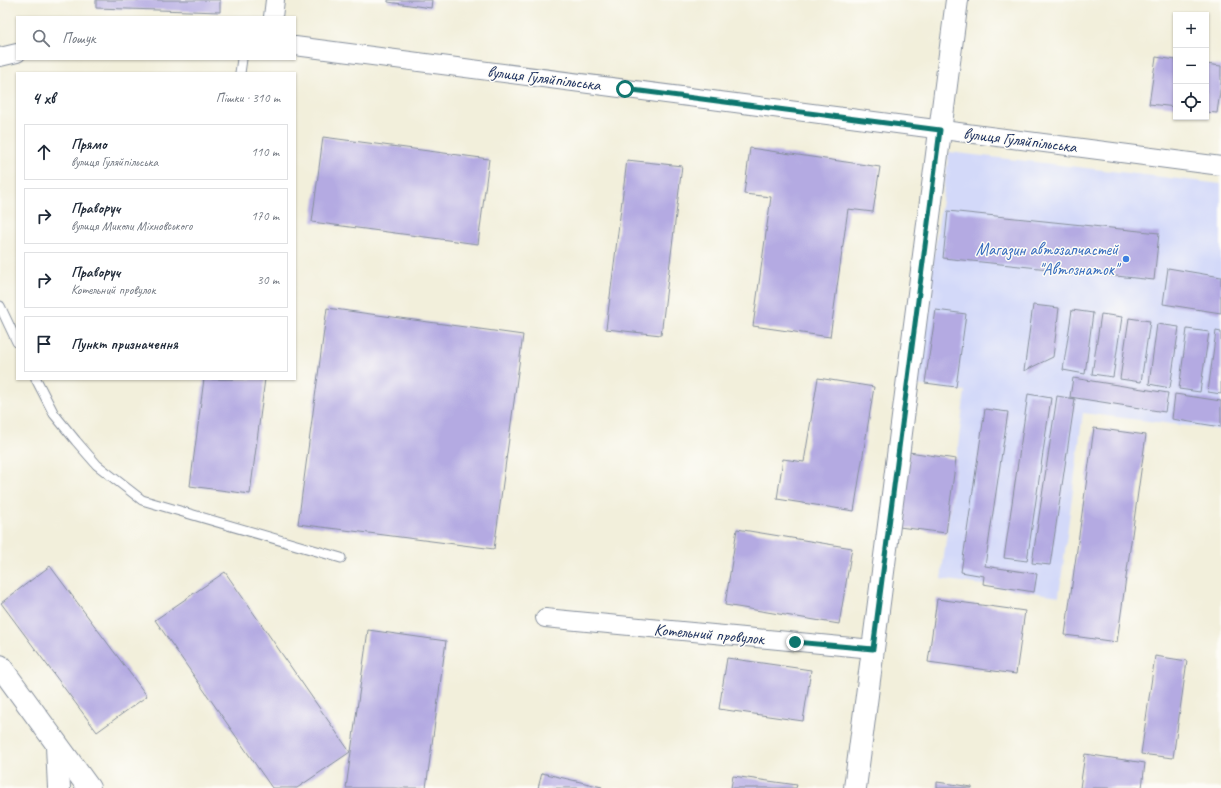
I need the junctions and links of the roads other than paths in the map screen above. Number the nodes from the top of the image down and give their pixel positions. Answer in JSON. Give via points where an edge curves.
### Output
{"nodes":[{"id":1,"x":275,"y":0,"type":"edge"},
{"id":2,"x":956,"y":0,"type":"edge"},
{"id":3,"x":273,"y":16,"type":"edge"},
{"id":4,"x":296,"y":46,"type":"edge"},
{"id":5,"x":16,"y":53,"type":"edge"},
{"id":6,"x":0,"y":57,"type":"edge"},
{"id":7,"x":242,"y":60,"type":"edge"},
{"id":8,"x":240,"y":72,"type":"edge"},
{"id":9,"x":940,"y":130,"type":"junction"},
{"id":10,"x":1221,"y":166,"type":"edge"},
{"id":11,"x":0,"y":306,"type":"edge"},
{"id":12,"x":16,"y":340,"type":"edge"},
{"id":13,"x":37,"y":380,"type":"edge"},
{"id":14,"x":341,"y":558,"type":"dead end"},
{"id":15,"x":545,"y":618,"type":"dead end"},
{"id":16,"x":873,"y":649,"type":"junction"},
{"id":17,"x":0,"y":666,"type":"edge"},
{"id":18,"x":57,"y":746,"type":"junction"},
{"id":19,"x":59,"y":788,"type":"edge"},
{"id":20,"x":89,"y":788,"type":"edge"},
{"id":21,"x":855,"y":788,"type":"edge"}],
"edges":[{"from":1,"to":3,"type":"street"},
{"from":2,"to":9,"type":"street"},
{"from":4,"to":9,"type":"street","name":"вулиця Гуляйпільська"},
{"from":5,"to":6,"type":"street"},
{"from":7,"to":8,"type":"lane"},
{"from":9,"to":10,"type":"street","name":"вулиця Гуляйпільська"},
{"from":9,"to":16,"type":"street"},
{"from":11,"to":12,"type":"lane"},
{"from":13,"to":14,"type":"lane","via":[[54,414],[76,441],[98,465],[142,500]]},
{"from":15,"to":16,"type":"street","name":"Котельний провулок"},
{"from":16,"to":21,"type":"street"},
{"from":17,"to":18,"type":"street"},
{"from":18,"to":19,"type":"street"},
{"from":18,"to":20,"type":"street"}]}
